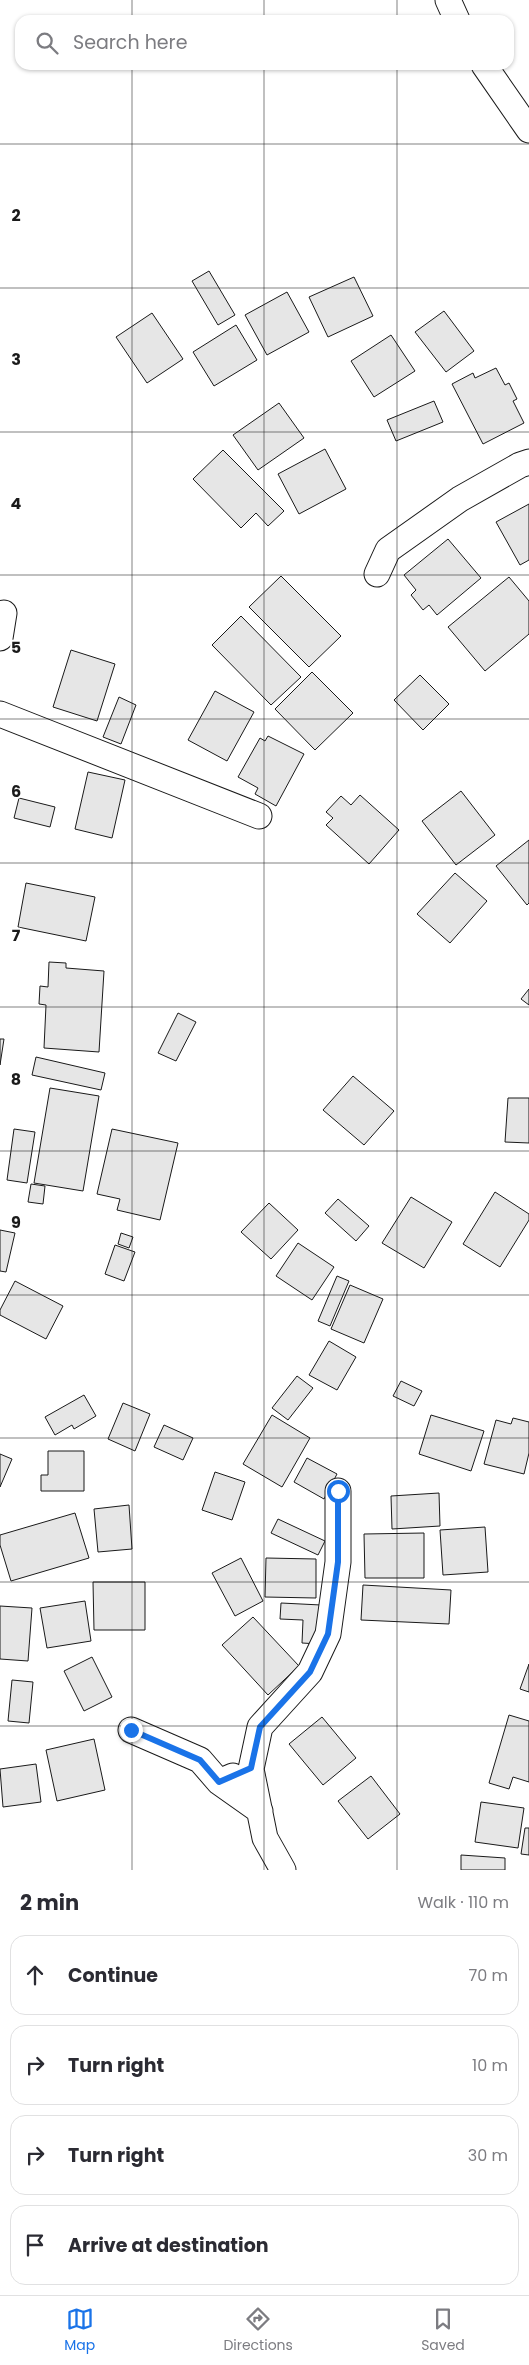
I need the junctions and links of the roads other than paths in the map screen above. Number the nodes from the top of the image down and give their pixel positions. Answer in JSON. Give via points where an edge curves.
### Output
{"nodes":[{"id":1,"x":448,"y":0,"type":"edge"},
{"id":2,"x":455,"y":15,"type":"edge"},
{"id":3,"x":487,"y":70,"type":"edge"},
{"id":4,"x":529,"y":130,"type":"edge"},
{"id":5,"x":529,"y":462,"type":"edge"},
{"id":6,"x":377,"y":574,"type":"dead end"},
{"id":7,"x":4,"y":613,"type":"dead end"},
{"id":8,"x":0,"y":638,"type":"edge"},
{"id":9,"x":0,"y":714,"type":"edge"},
{"id":10,"x":259,"y":816,"type":"dead end"},
{"id":11,"x":338,"y":1491,"type":"dead end"},
{"id":12,"x":131,"y":1730,"type":"dead end"},
{"id":13,"x":251,"y":1768,"type":"junction"},
{"id":14,"x":219,"y":1782,"type":"junction"},
{"id":15,"x":260,"y":1811,"type":"junction"},
{"id":16,"x":283,"y":1870,"type":"edge"}],
"edges":[{"from":1,"to":2,"type":"street"},
{"from":3,"to":4,"type":"street"},
{"from":5,"to":6,"type":"street","via":[[460,499],[417,528],[388,550]]},
{"from":7,"to":8,"type":"street"},
{"from":9,"to":10,"type":"street"},
{"from":11,"to":13,"type":"street","via":[[338,1562],[328,1634],[310,1672],[260,1727]]},
{"from":12,"to":14,"type":"street","via":[[200,1760]]},
{"from":13,"to":14,"type":"street"},
{"from":13,"to":15,"type":"street"},
{"from":14,"to":15,"type":"street"},
{"from":15,"to":16,"type":"street","via":[[265,1838]]}]}
